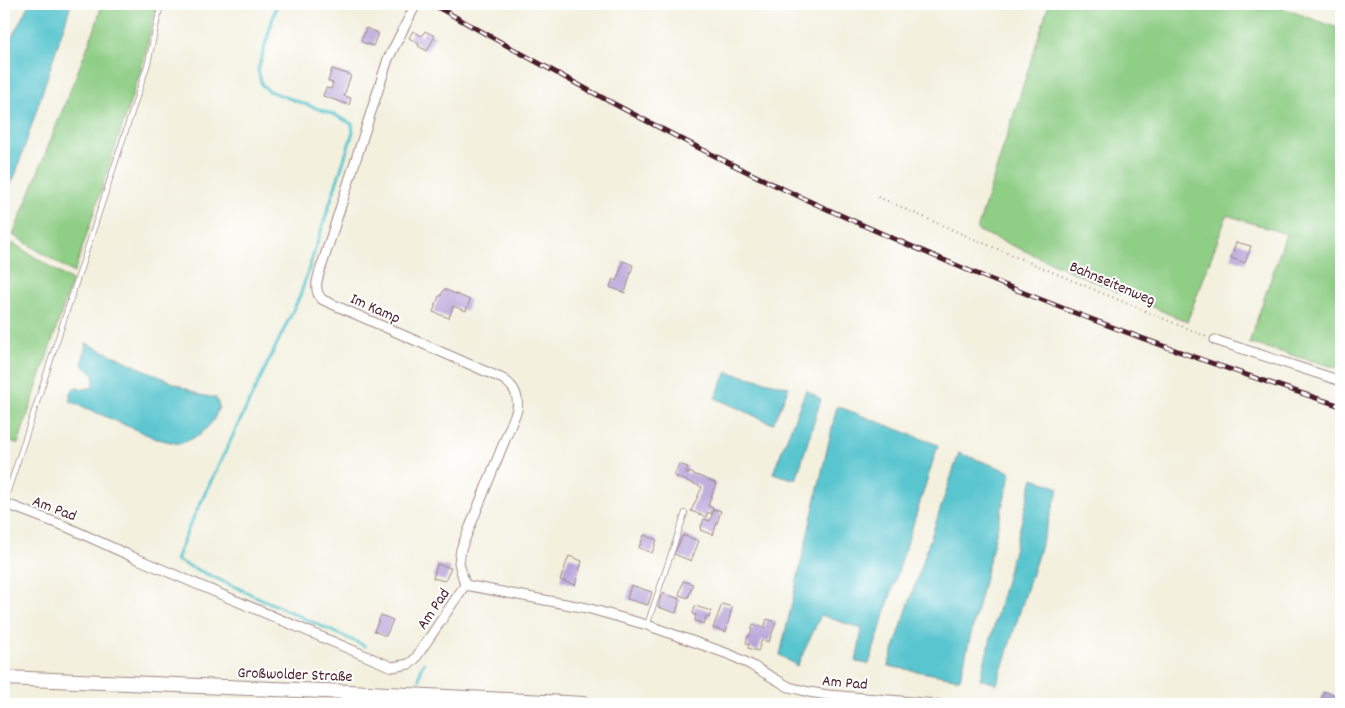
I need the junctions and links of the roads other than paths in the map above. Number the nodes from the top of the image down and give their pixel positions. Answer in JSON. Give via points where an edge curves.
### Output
{"nodes":[{"id":1,"x":161,"y":4,"type":"edge"},
{"id":2,"x":416,"y":4,"type":"edge"},
{"id":3,"x":1215,"y":340,"type":"road end"},
{"id":4,"x":1341,"y":381,"type":"edge"},
{"id":5,"x":4,"y":503,"type":"edge"},
{"id":6,"x":685,"y":513,"type":"dead end"},
{"id":7,"x":465,"y":585,"type":"junction"},
{"id":8,"x":647,"y":625,"type":"junction"},
{"id":9,"x":4,"y":678,"type":"edge"},
{"id":10,"x":584,"y":704,"type":"edge"},
{"id":11,"x":937,"y":704,"type":"edge"}],
"edges":[{"from":1,"to":5,"type":"lane","via":[[148,63]]},
{"from":2,"to":7,"type":"street","name":"Im Kamp","via":[[388,59],[317,289],[323,300],[503,379],[514,388],[517,410],[461,549],[459,564]]},
{"from":3,"to":4,"type":"street"},
{"from":5,"to":7,"type":"street","name":"Am Pad","via":[[392,667],[409,664],[415,659]]},
{"from":6,"to":8,"type":"lane"},
{"from":7,"to":8,"type":"street","name":"Am Pad","via":[[587,608]]},
{"from":8,"to":11,"type":"street","name":"Am Pad","via":[[731,655],[798,690],[828,696]]},
{"from":9,"to":10,"type":"main road","name":"Großwolder Straße"}]}
